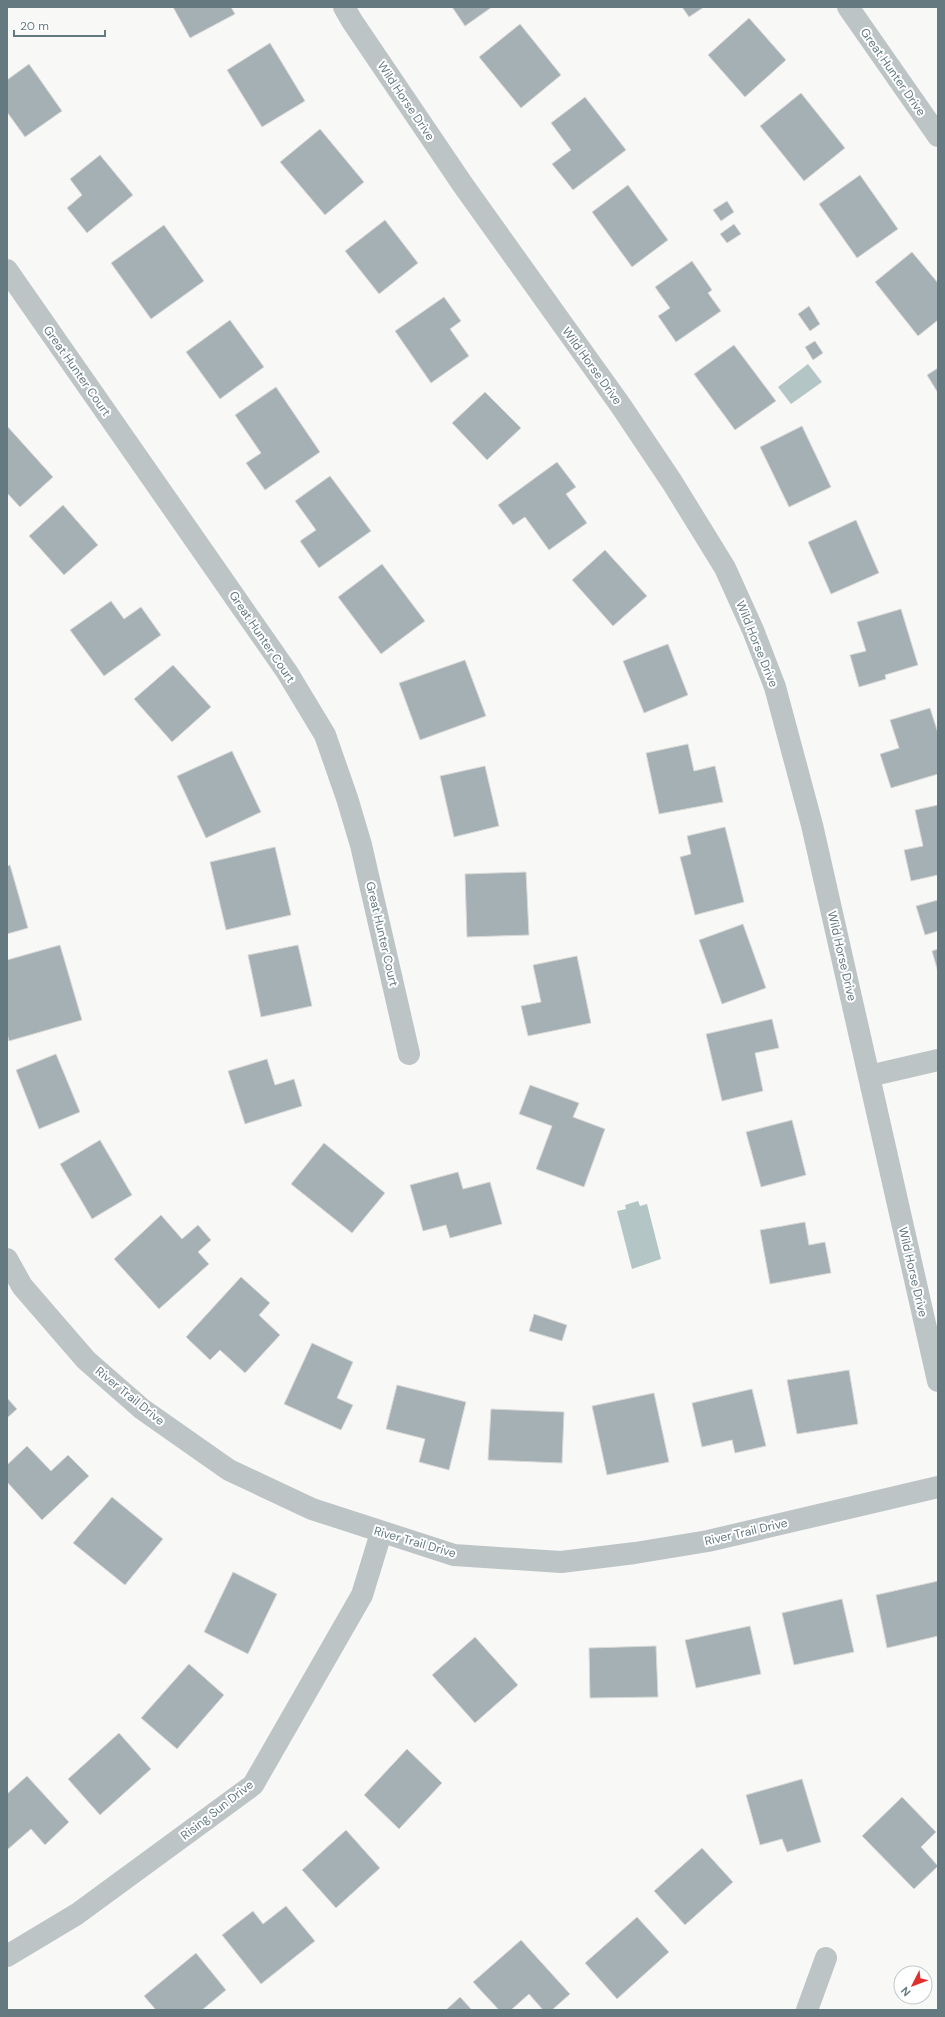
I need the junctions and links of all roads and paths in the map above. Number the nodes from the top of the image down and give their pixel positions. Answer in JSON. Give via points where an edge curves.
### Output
{"nodes":[{"id":1,"x":344,"y":7,"type":"edge"},
{"id":2,"x":848,"y":7,"type":"edge"},
{"id":3,"x":938,"y":136,"type":"edge"},
{"id":4,"x":7,"y":270,"type":"edge"},
{"id":5,"x":409,"y":1054,"type":"dead end"},
{"id":6,"x":938,"y":1060,"type":"edge"},
{"id":7,"x":869,"y":1076,"type":"junction"},
{"id":8,"x":7,"y":1260,"type":"edge"},
{"id":9,"x":938,"y":1381,"type":"edge"},
{"id":10,"x":938,"y":1487,"type":"edge"},
{"id":11,"x":381,"y":1533,"type":"junction"},
{"id":12,"x":7,"y":1956,"type":"edge"},
{"id":13,"x":826,"y":1958,"type":"dead end"},
{"id":14,"x":807,"y":2010,"type":"edge"}],
"edges":[{"from":1,"to":7,"type":"street","name":"Wild Horse Drive","via":[[463,185],[621,406],[725,568],[772,680],[792,746]]},
{"from":2,"to":3,"type":"street","name":"Great Hunter Drive"},
{"from":4,"to":5,"type":"street","name":"Great Hunter Court","via":[[287,672],[325,735],[361,845]]},
{"from":6,"to":7,"type":"street"},
{"from":7,"to":9,"type":"street","name":"Wild Horse Drive"},
{"from":8,"to":11,"type":"street","name":"River Trail Drive","via":[[22,1286],[86,1360],[142,1409],[229,1470],[312,1508]]},
{"from":10,"to":11,"type":"street","name":"River Trail Drive","via":[[708,1541],[561,1562],[454,1555]]},
{"from":11,"to":12,"type":"street","name":"Rising Sun Drive","via":[[362,1595],[254,1785],[77,1914]]},
{"from":13,"to":14,"type":"street"}]}
